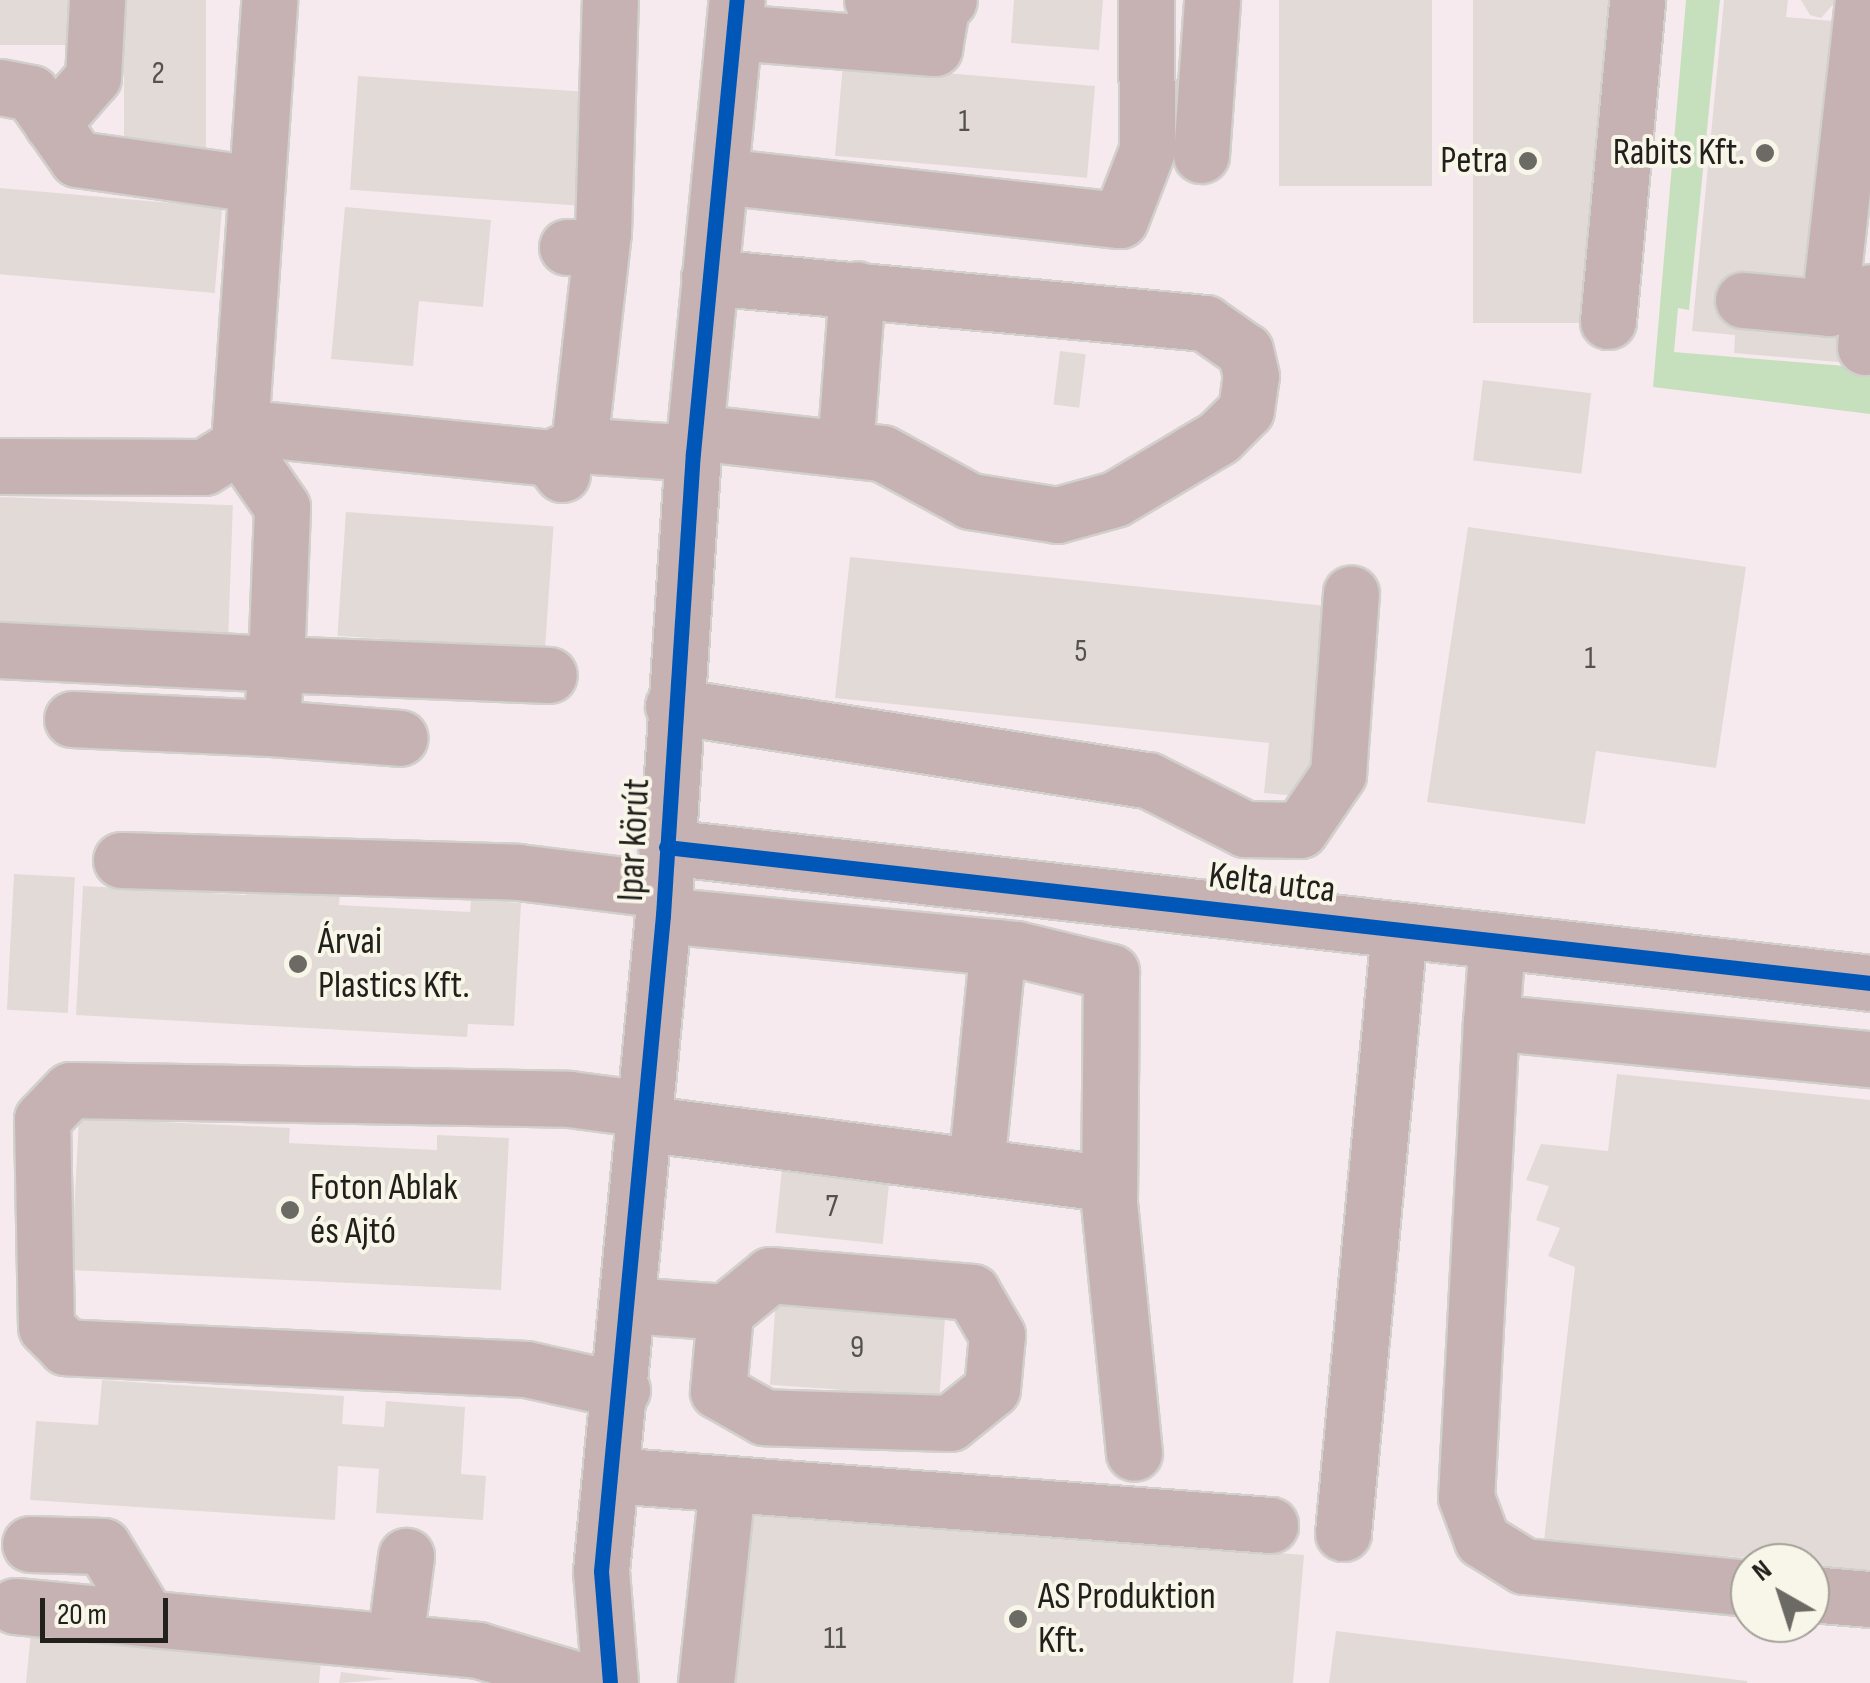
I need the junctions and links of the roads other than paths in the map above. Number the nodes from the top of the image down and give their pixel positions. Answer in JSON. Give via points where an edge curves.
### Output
{"nodes":[{"id":1,"x":97,"y":0,"type":"edge"},
{"id":2,"x":269,"y":0,"type":"edge"},
{"id":3,"x":610,"y":0,"type":"edge"},
{"id":4,"x":872,"y":0,"type":"edge"},
{"id":5,"x":1146,"y":0,"type":"edge"},
{"id":6,"x":1212,"y":0,"type":"edge"},
{"id":7,"x":1637,"y":0,"type":"edge"},
{"id":8,"x":1863,"y":0,"type":"edge"},
{"id":9,"x":945,"y":4,"type":"edge"},
{"id":10,"x":736,"y":16,"type":"edge"},
{"id":11,"x":0,"y":87,"type":"edge"},
{"id":12,"x":52,"y":124,"type":"junction"},
{"id":13,"x":1201,"y":154,"type":"dead end"},
{"id":14,"x":1845,"y":160,"type":"junction"},
{"id":15,"x":720,"y":176,"type":"junction"},
{"id":16,"x":256,"y":184,"type":"junction"},
{"id":17,"x":1870,"y":216,"type":"edge"},
{"id":18,"x":708,"y":278,"type":"junction"},
{"id":19,"x":857,"y":289,"type":"junction"},
{"id":20,"x":1870,"y":292,"type":"edge"},
{"id":21,"x":1744,"y":300,"type":"dead end"},
{"id":22,"x":1608,"y":321,"type":"dead end"},
{"id":23,"x":1865,"y":347,"type":"dead end"},
{"id":24,"x":239,"y":436,"type":"junction"},
{"id":25,"x":694,"y":442,"type":"junction"},
{"id":26,"x":845,"y":450,"type":"junction"},
{"id":27,"x":564,"y":459,"type":"junction"},
{"id":28,"x":0,"y":466,"type":"edge"},
{"id":29,"x":1351,"y":593,"type":"dead end"},
{"id":30,"x":0,"y":650,"type":"edge"},
{"id":31,"x":276,"y":664,"type":"junction"},
{"id":32,"x":549,"y":676,"type":"dead end"},
{"id":33,"x":672,"y":706,"type":"junction"},
{"id":34,"x":72,"y":719,"type":"dead end"},
{"id":35,"x":271,"y":728,"type":"junction"},
{"id":36,"x":400,"y":738,"type":"dead end"},
{"id":37,"x":1226,"y":821,"type":"junction"},
{"id":38,"x":121,"y":860,"type":"dead end"},
{"id":39,"x":664,"y":884,"type":"junction"},
{"id":40,"x":1227,"y":910,"type":"junction"},
{"id":41,"x":1399,"y":931,"type":"junction"},
{"id":42,"x":1496,"y":941,"type":"junction"},
{"id":43,"x":998,"y":947,"type":"junction"},
{"id":44,"x":1870,"y":983,"type":"edge"},
{"id":45,"x":1491,"y":1022,"type":"junction"},
{"id":46,"x":1870,"y":1059,"type":"edge"},
{"id":47,"x":644,"y":1116,"type":"junction"},
{"id":48,"x":21,"y":1120,"type":"edge"},
{"id":49,"x":976,"y":1166,"type":"junction"},
{"id":50,"x":1109,"y":1199,"type":"junction"},
{"id":51,"x":629,"y":1305,"type":"junction"},
{"id":52,"x":725,"y":1312,"type":"junction"},
{"id":53,"x":622,"y":1390,"type":"junction"},
{"id":54,"x":1134,"y":1453,"type":"dead end"},
{"id":55,"x":611,"y":1475,"type":"junction"},
{"id":56,"x":728,"y":1485,"type":"junction"},
{"id":57,"x":1270,"y":1526,"type":"dead end"},
{"id":58,"x":1343,"y":1532,"type":"dead end"},
{"id":59,"x":30,"y":1544,"type":"dead end"},
{"id":60,"x":406,"y":1556,"type":"dead end"},
{"id":61,"x":1730,"y":1586,"type":"edge"},
{"id":62,"x":1830,"y":1596,"type":"edge"},
{"id":63,"x":1870,"y":1600,"type":"edge"},
{"id":64,"x":15,"y":1606,"type":"dead end"},
{"id":65,"x":148,"y":1618,"type":"junction"},
{"id":66,"x":395,"y":1640,"type":"junction"},
{"id":67,"x":589,"y":1683,"type":"edge"},
{"id":68,"x":610,"y":1683,"type":"edge"},
{"id":69,"x":706,"y":1683,"type":"edge"}],
"edges":[{"from":1,"to":12,"type":"street","via":[[93,78]]},
{"from":2,"to":16,"type":"street"},
{"from":3,"to":27,"type":"street"},
{"from":4,"to":9,"type":"street"},
{"from":5,"to":15,"type":"street","via":[[1146,150],[1120,220]]},
{"from":6,"to":13,"type":"street"},
{"from":7,"to":22,"type":"street"},
{"from":8,"to":14,"type":"street"},
{"from":9,"to":10,"type":"street","via":[[934,48]]},
{"from":10,"to":15,"type":"street","name":"Ipar körút"},
{"from":11,"to":12,"type":"street","via":[[31,93]]},
{"from":12,"to":16,"type":"street","via":[[77,159]]},
{"from":14,"to":17,"type":"street"},
{"from":14,"to":21,"type":"street","via":[[1829,308]]},
{"from":15,"to":18,"type":"street","name":"Ipar körút"},
{"from":16,"to":24,"type":"street"},
{"from":18,"to":19,"type":"street"},
{"from":18,"to":25,"type":"street","name":"Ipar körút"},
{"from":19,"to":26,"type":"street"},
{"from":19,"to":26,"type":"street","via":[[1205,322],[1245,350],[1250,376],[1246,410],[1220,436],[1115,499],[1057,515],[970,501],[882,453]]},
{"from":20,"to":23,"type":"street"},
{"from":24,"to":27,"type":"street"},
{"from":24,"to":28,"type":"street","via":[[204,467]]},
{"from":24,"to":31,"type":"street","via":[[282,506]]},
{"from":25,"to":26,"type":"street"},
{"from":25,"to":27,"type":"street"},
{"from":25,"to":33,"type":"street","name":"Ipar körút"},
{"from":29,"to":37,"type":"street","via":[[1338,774],[1300,830],[1246,829]]},
{"from":30,"to":31,"type":"street"},
{"from":31,"to":32,"type":"street"},
{"from":31,"to":35,"type":"street"},
{"from":33,"to":37,"type":"street","via":[[1148,780]]},
{"from":33,"to":39,"type":"street","name":"Ipar körút"},
{"from":34,"to":35,"type":"street"},
{"from":35,"to":36,"type":"street"},
{"from":37,"to":40,"type":"street"},
{"from":38,"to":39,"type":"street","via":[[518,872]]},
{"from":39,"to":40,"type":"street","name":"Kelta utca"},
{"from":39,"to":43,"type":"street"},
{"from":39,"to":47,"type":"street","name":"Ipar körút"},
{"from":40,"to":41,"type":"street","name":"Kelta utca"},
{"from":41,"to":42,"type":"street","name":"Kelta utca"},
{"from":41,"to":58,"type":"street"},
{"from":42,"to":44,"type":"street","name":"Kelta utca"},
{"from":42,"to":45,"type":"street"},
{"from":43,"to":49,"type":"street"},
{"from":43,"to":50,"type":"street","via":[[1111,972]]},
{"from":45,"to":46,"type":"street"},
{"from":45,"to":61,"type":"street","via":[[1466,1497],[1482,1540],[1524,1566]]},
{"from":47,"to":48,"type":"street","via":[[569,1099],[70,1090]]},
{"from":47,"to":49,"type":"street"},
{"from":47,"to":51,"type":"street","name":"Ipar körút"},
{"from":48,"to":53,"type":"street","via":[[46,1327],[66,1347],[526,1369]]},
{"from":49,"to":50,"type":"street","via":[[1107,1183]]},
{"from":50,"to":54,"type":"street"},
{"from":51,"to":52,"type":"street"},
{"from":51,"to":53,"type":"street","name":"Ipar körút"},
{"from":52,"to":52,"type":"street","via":[[770,1275],[972,1292],[997,1335],[992,1389],[950,1423],[764,1417],[718,1391]]},
{"from":53,"to":55,"type":"street","name":"Ipar körút"},
{"from":55,"to":56,"type":"street"},
{"from":55,"to":68,"type":"street","name":"Ipar körút","via":[[601,1570]]},
{"from":56,"to":57,"type":"street"},
{"from":56,"to":69,"type":"street"},
{"from":59,"to":65,"type":"street","via":[[103,1546]]},
{"from":60,"to":66,"type":"street"},
{"from":62,"to":63,"type":"street"},
{"from":64,"to":65,"type":"street"},
{"from":65,"to":66,"type":"street"},
{"from":66,"to":67,"type":"street","via":[[478,1650]]}]}
